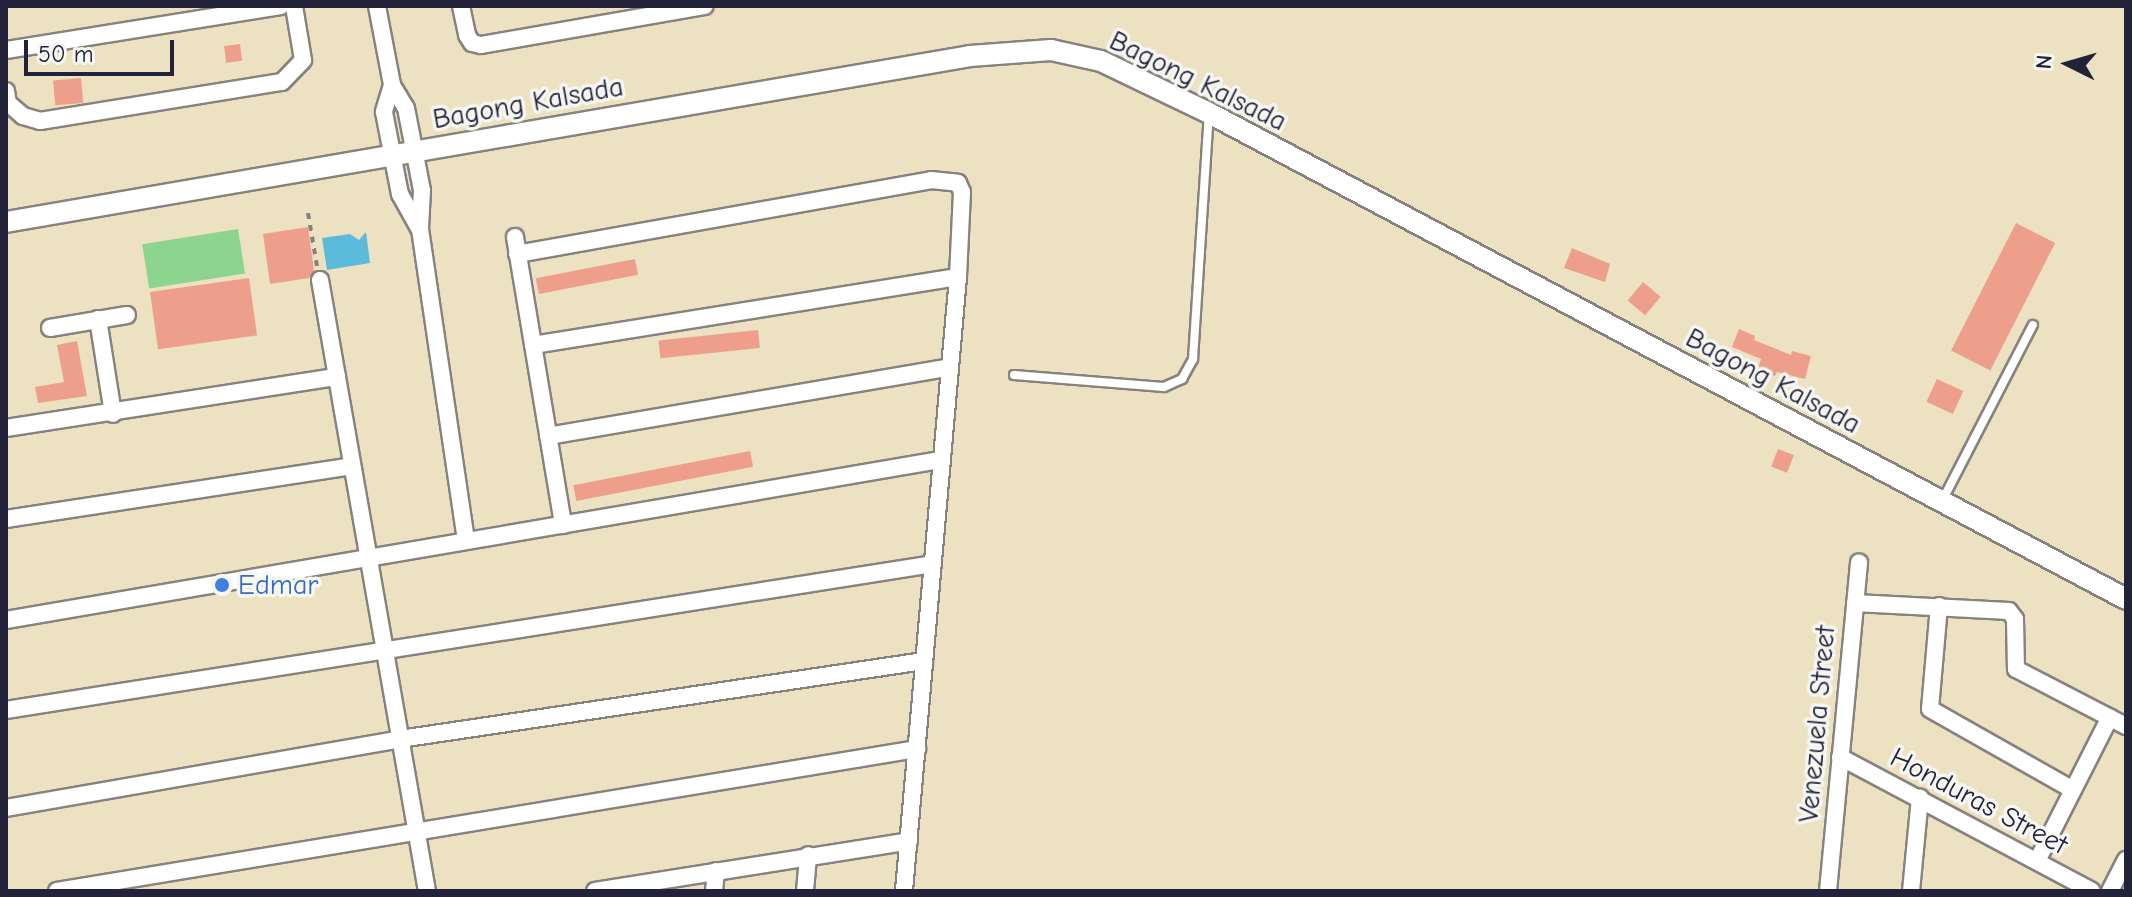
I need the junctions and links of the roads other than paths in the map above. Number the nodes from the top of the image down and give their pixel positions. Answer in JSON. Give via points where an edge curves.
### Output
{"nodes":[{"id":1,"x":280,"y":6,"type":"edge"},
{"id":2,"x":294,"y":6,"type":"edge"},
{"id":3,"x":377,"y":6,"type":"edge"},
{"id":4,"x":461,"y":6,"type":"edge"},
{"id":5,"x":696,"y":7,"type":"edge"},
{"id":6,"x":6,"y":50,"type":"edge"},
{"id":7,"x":392,"y":85,"type":"junction"},
{"id":8,"x":6,"y":91,"type":"edge"},
{"id":9,"x":1209,"y":113,"type":"junction"},
{"id":10,"x":414,"y":151,"type":"junction"},
{"id":11,"x":392,"y":155,"type":"junction"},
{"id":12,"x":6,"y":222,"type":"edge"},
{"id":13,"x":420,"y":229,"type":"junction"},
{"id":14,"x":958,"y":277,"type":"junction"},
{"id":15,"x":320,"y":280,"type":"road end"},
{"id":16,"x":127,"y":315,"type":"dead end"},
{"id":17,"x":98,"y":319,"type":"junction"},
{"id":18,"x":2033,"y":325,"type":"dead end"},
{"id":19,"x":50,"y":328,"type":"dead end"},
{"id":20,"x":533,"y":345,"type":"junction"},
{"id":21,"x":950,"y":367,"type":"junction"},
{"id":22,"x":1014,"y":375,"type":"dead end"},
{"id":23,"x":337,"y":377,"type":"junction"},
{"id":24,"x":113,"y":414,"type":"junction"},
{"id":25,"x":6,"y":428,"type":"edge"},
{"id":26,"x":548,"y":436,"type":"junction"},
{"id":27,"x":940,"y":460,"type":"junction"},
{"id":28,"x":352,"y":466,"type":"junction"},
{"id":29,"x":1941,"y":502,"type":"junction"},
{"id":30,"x":6,"y":519,"type":"edge"},
{"id":31,"x":563,"y":525,"type":"junction"},
{"id":32,"x":466,"y":541,"type":"junction"},
{"id":33,"x":369,"y":558,"type":"junction"},
{"id":34,"x":1859,"y":562,"type":"dead end"},
{"id":35,"x":933,"y":564,"type":"junction"},
{"id":36,"x":2126,"y":599,"type":"edge"},
{"id":37,"x":1855,"y":603,"type":"junction"},
{"id":38,"x":1939,"y":606,"type":"junction"},
{"id":39,"x":6,"y":620,"type":"edge"},
{"id":40,"x":385,"y":651,"type":"junction"},
{"id":41,"x":924,"y":661,"type":"junction"},
{"id":42,"x":6,"y":710,"type":"edge"},
{"id":43,"x":2110,"y":717,"type":"junction"},
{"id":44,"x":2126,"y":726,"type":"edge"},
{"id":45,"x":400,"y":739,"type":"junction"},
{"id":46,"x":917,"y":749,"type":"junction"},
{"id":47,"x":1840,"y":757,"type":"junction"},
{"id":48,"x":2073,"y":790,"type":"junction"},
{"id":49,"x":1920,"y":797,"type":"junction"},
{"id":50,"x":6,"y":808,"type":"edge"},
{"id":51,"x":416,"y":830,"type":"junction"},
{"id":52,"x":909,"y":841,"type":"junction"},
{"id":53,"x":808,"y":855,"type":"junction"},
{"id":54,"x":2126,"y":860,"type":"edge"},
{"id":55,"x":2037,"y":861,"type":"junction"},
{"id":56,"x":716,"y":871,"type":"junction"},
{"id":57,"x":57,"y":891,"type":"edge"},
{"id":58,"x":427,"y":891,"type":"edge"},
{"id":59,"x":595,"y":891,"type":"edge"},
{"id":60,"x":714,"y":891,"type":"edge"},
{"id":61,"x":805,"y":891,"type":"edge"},
{"id":62,"x":904,"y":891,"type":"edge"},
{"id":63,"x":1828,"y":891,"type":"edge"},
{"id":64,"x":1911,"y":891,"type":"edge"},
{"id":65,"x":2092,"y":891,"type":"edge"},
{"id":66,"x":2110,"y":891,"type":"edge"}],
"edges":[{"from":1,"to":6,"type":"street"},
{"from":2,"to":8,"type":"street","via":[[303,60],[282,82],[40,121],[8,103]]},
{"from":3,"to":7,"type":"street"},
{"from":4,"to":5,"type":"street","via":[[467,35],[481,45]]},
{"from":7,"to":10,"type":"street","via":[[406,108]]},
{"from":7,"to":11,"type":"street","via":[[384,112]]},
{"from":9,"to":10,"type":"street","name":"Bagong Kalsada","via":[[1101,61],[1051,50],[1020,51]]},
{"from":9,"to":22,"type":"lane","via":[[1193,359],[1182,379],[1164,387]]},
{"from":9,"to":29,"type":"street","name":"Bagong Kalsada"},
{"from":10,"to":11,"type":"street","name":"Bagong Kalsada"},
{"from":10,"to":13,"type":"street","via":[[422,190]]},
{"from":11,"to":12,"type":"street","name":"Bagong Kalsada"},
{"from":11,"to":13,"type":"street","via":[[400,194]]},
{"from":13,"to":32,"type":"street"},
{"from":14,"to":20,"type":"street"},
{"from":14,"to":20,"type":"street","via":[[962,192],[958,183],[948,180],[516,245]]},
{"from":14,"to":21,"type":"street"},
{"from":15,"to":23,"type":"street"},
{"from":16,"to":17,"type":"street"},
{"from":17,"to":19,"type":"street"},
{"from":17,"to":24,"type":"street"},
{"from":18,"to":29,"type":"lane"},
{"from":20,"to":26,"type":"street"},
{"from":21,"to":26,"type":"street"},
{"from":21,"to":27,"type":"street"},
{"from":23,"to":24,"type":"street"},
{"from":23,"to":28,"type":"street"},
{"from":24,"to":25,"type":"street"},
{"from":26,"to":31,"type":"street"},
{"from":27,"to":31,"type":"street"},
{"from":27,"to":35,"type":"street"},
{"from":28,"to":30,"type":"street"},
{"from":28,"to":33,"type":"street"},
{"from":29,"to":36,"type":"street","name":"Bagong Kalsada"},
{"from":31,"to":32,"type":"street"},
{"from":32,"to":33,"type":"street"},
{"from":33,"to":39,"type":"street"},
{"from":33,"to":40,"type":"street"},
{"from":34,"to":37,"type":"street","name":"Venezuela Street"},
{"from":35,"to":40,"type":"street"},
{"from":35,"to":41,"type":"street"},
{"from":37,"to":38,"type":"street"},
{"from":37,"to":47,"type":"street","name":"Venezuela Street"},
{"from":38,"to":43,"type":"street","via":[[2009,611],[2015,619],[2016,669]]},
{"from":38,"to":48,"type":"street","via":[[1930,709]]},
{"from":40,"to":42,"type":"street"},
{"from":40,"to":45,"type":"street"},
{"from":41,"to":45,"type":"street"},
{"from":41,"to":46,"type":"street"},
{"from":43,"to":44,"type":"street"},
{"from":43,"to":48,"type":"street"},
{"from":45,"to":50,"type":"street"},
{"from":45,"to":51,"type":"street"},
{"from":46,"to":51,"type":"street"},
{"from":46,"to":52,"type":"street"},
{"from":47,"to":49,"type":"street","name":"Honduras Street"},
{"from":47,"to":63,"type":"street","name":"Venezuela Street"},
{"from":48,"to":55,"type":"street"},
{"from":49,"to":55,"type":"street","name":"Honduras Street"},
{"from":49,"to":64,"type":"street"},
{"from":51,"to":57,"type":"street"},
{"from":51,"to":58,"type":"street"},
{"from":52,"to":53,"type":"street"},
{"from":52,"to":62,"type":"street"},
{"from":53,"to":56,"type":"street"},
{"from":53,"to":61,"type":"street"},
{"from":54,"to":66,"type":"street"},
{"from":55,"to":65,"type":"street","name":"Honduras Street"},
{"from":56,"to":59,"type":"street"},
{"from":56,"to":60,"type":"street"}]}
